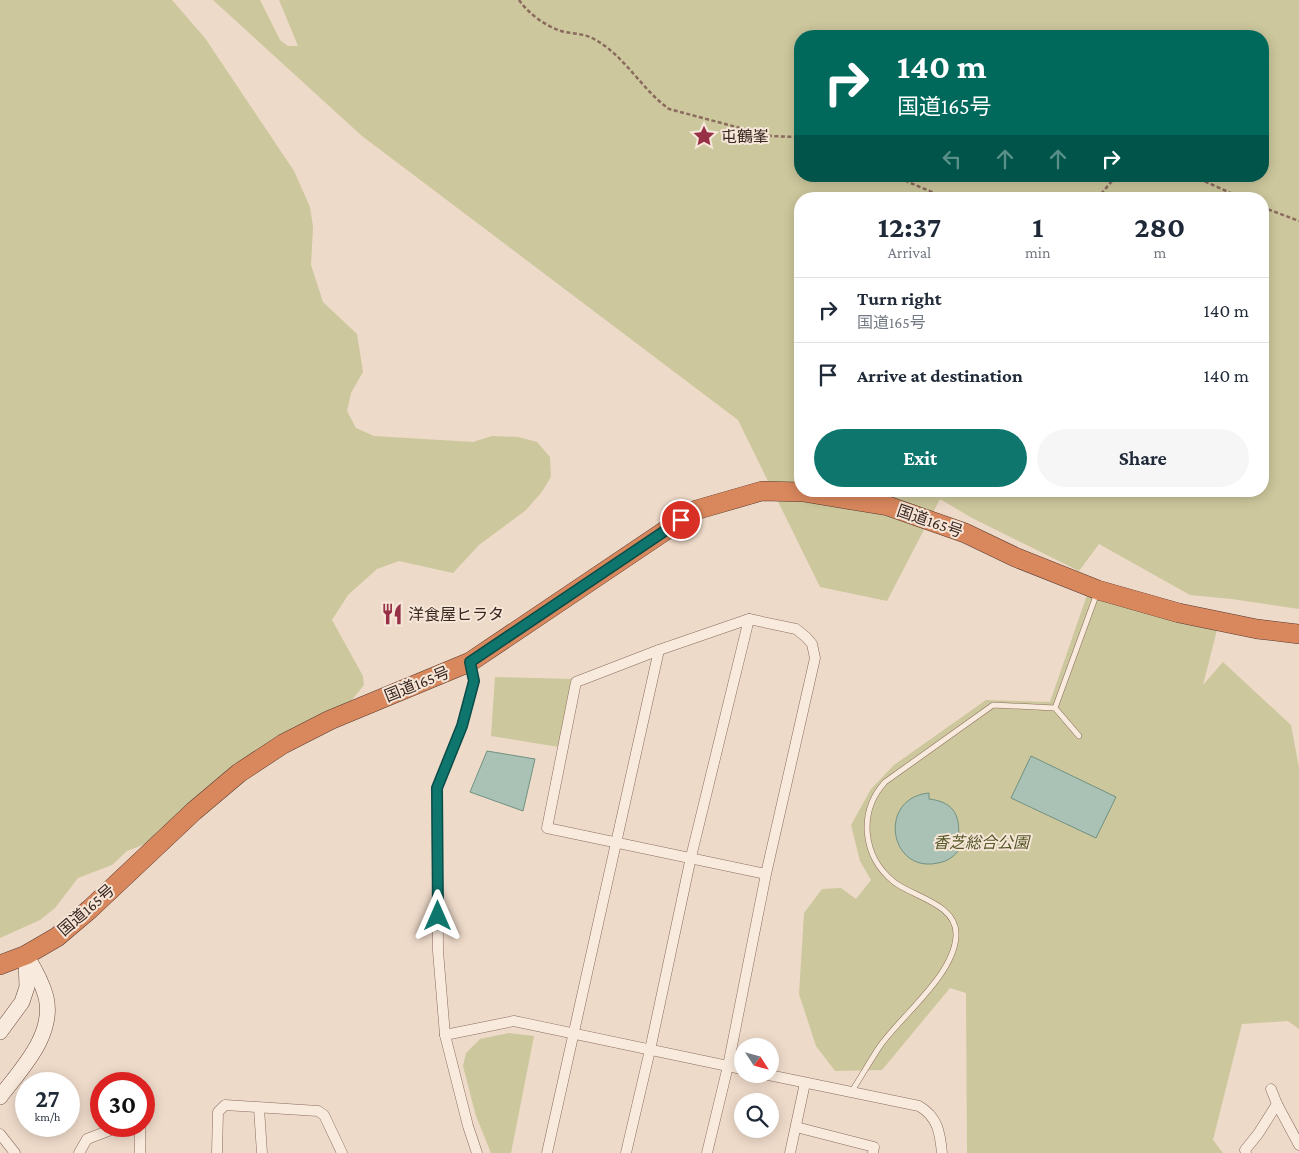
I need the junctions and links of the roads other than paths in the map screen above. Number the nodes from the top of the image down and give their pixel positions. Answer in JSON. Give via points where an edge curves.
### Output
{"nodes":[{"id":1,"x":794,"y":492,"type":"edge"},
{"id":2,"x":833,"y":497,"type":"edge"},
{"id":3,"x":1098,"y":590,"type":"junction"},
{"id":4,"x":749,"y":619,"type":"junction"},
{"id":5,"x":1299,"y":634,"type":"edge"},
{"id":6,"x":659,"y":650,"type":"junction"},
{"id":7,"x":470,"y":662,"type":"junction"},
{"id":8,"x":1055,"y":708,"type":"junction"},
{"id":9,"x":1079,"y":736,"type":"dead end"},
{"id":10,"x":617,"y":842,"type":"junction"},
{"id":11,"x":691,"y":857,"type":"junction"},
{"id":12,"x":766,"y":874,"type":"junction"},
{"id":13,"x":26,"y":955,"type":"junction"},
{"id":14,"x":0,"y":965,"type":"edge"},
{"id":15,"x":0,"y":1032,"type":"edge"},
{"id":16,"x":575,"y":1034,"type":"junction"},
{"id":17,"x":445,"y":1035,"type":"junction"},
{"id":18,"x":650,"y":1050,"type":"junction"},
{"id":19,"x":728,"y":1066,"type":"junction"},
{"id":20,"x":734,"y":1067,"type":"edge"},
{"id":21,"x":779,"y":1077,"type":"edge"},
{"id":22,"x":805,"y":1083,"type":"junction"},
{"id":23,"x":1271,"y":1089,"type":"dead end"},
{"id":24,"x":852,"y":1092,"type":"junction"},
{"id":25,"x":0,"y":1096,"type":"edge"},
{"id":26,"x":1277,"y":1104,"type":"junction"},
{"id":27,"x":260,"y":1108,"type":"junction"},
{"id":28,"x":796,"y":1127,"type":"junction"},
{"id":29,"x":0,"y":1134,"type":"edge"},
{"id":30,"x":92,"y":1137,"type":"edge"},
{"id":31,"x":140,"y":1137,"type":"edge"},
{"id":32,"x":1299,"y":1144,"type":"edge"},
{"id":33,"x":15,"y":1153,"type":"edge"},
{"id":34,"x":79,"y":1153,"type":"edge"},
{"id":35,"x":140,"y":1153,"type":"edge"},
{"id":36,"x":217,"y":1153,"type":"edge"},
{"id":37,"x":262,"y":1153,"type":"edge"},
{"id":38,"x":342,"y":1153,"type":"edge"},
{"id":39,"x":477,"y":1153,"type":"edge"},
{"id":40,"x":547,"y":1153,"type":"edge"},
{"id":41,"x":626,"y":1153,"type":"edge"},
{"id":42,"x":707,"y":1153,"type":"edge"},
{"id":43,"x":790,"y":1153,"type":"edge"},
{"id":44,"x":873,"y":1153,"type":"edge"},
{"id":45,"x":942,"y":1153,"type":"edge"},
{"id":46,"x":1246,"y":1153,"type":"edge"}],
"edges":[{"from":1,"to":7,"type":"highway","name":"国道165号","via":[[762,491],[696,510]]},
{"from":2,"to":3,"type":"highway","name":"国道165号","via":[[888,506],[966,533],[1015,557]]},
{"from":3,"to":5,"type":"highway","name":"国道165号","via":[[1179,613]]},
{"from":3,"to":8,"type":"lane"},
{"from":4,"to":6,"type":"street"},
{"from":4,"to":11,"type":"street"},
{"from":4,"to":12,"type":"street","via":[[796,629],[812,644],[815,658]]},
{"from":6,"to":10,"type":"street"},
{"from":6,"to":10,"type":"street","via":[[576,682],[547,828]]},
{"from":7,"to":13,"type":"highway","name":"国道165号","via":[[330,720],[283,744],[238,773],[194,810],[90,909],[57,937]]},
{"from":7,"to":17,"type":"street","via":[[474,681],[462,726],[437,788],[438,951]]},
{"from":8,"to":9,"type":"lane"},
{"from":8,"to":24,"type":"lane","via":[[992,705],[885,782],[873,799],[866,824],[866,836],[873,856],[895,883],[942,909],[956,933],[955,949],[946,968],[880,1046]]},
{"from":10,"to":11,"type":"street"},
{"from":10,"to":16,"type":"street"},
{"from":11,"to":12,"type":"street"},
{"from":11,"to":18,"type":"street"},
{"from":12,"to":19,"type":"street"},
{"from":13,"to":14,"type":"highway","name":"国道165号"},
{"from":13,"to":15,"type":"main road","via":[[28,987],[22,1002]]},
{"from":13,"to":25,"type":"main road","via":[[46,999],[46,1020],[30,1057]]},
{"from":16,"to":17,"type":"street","via":[[514,1021]]},
{"from":16,"to":18,"type":"street"},
{"from":16,"to":40,"type":"street"},
{"from":17,"to":39,"type":"street"},
{"from":18,"to":19,"type":"street"},
{"from":18,"to":41,"type":"street"},
{"from":19,"to":20,"type":"street"},
{"from":19,"to":42,"type":"street"},
{"from":21,"to":22,"type":"street"},
{"from":22,"to":24,"type":"street"},
{"from":22,"to":28,"type":"street"},
{"from":23,"to":26,"type":"street"},
{"from":24,"to":45,"type":"street","via":[[919,1106],[928,1111],[940,1133]]},
{"from":26,"to":32,"type":"street"},
{"from":26,"to":46,"type":"street"},
{"from":27,"to":36,"type":"street","via":[[225,1106],[218,1112]]},
{"from":27,"to":37,"type":"street"},
{"from":27,"to":38,"type":"street","via":[[318,1111],[324,1115]]},
{"from":28,"to":43,"type":"street"},
{"from":28,"to":44,"type":"street","via":[[874,1147]]},
{"from":29,"to":33,"type":"street"},
{"from":30,"to":34,"type":"street","via":[[87,1139]]},
{"from":31,"to":35,"type":"street"}]}
